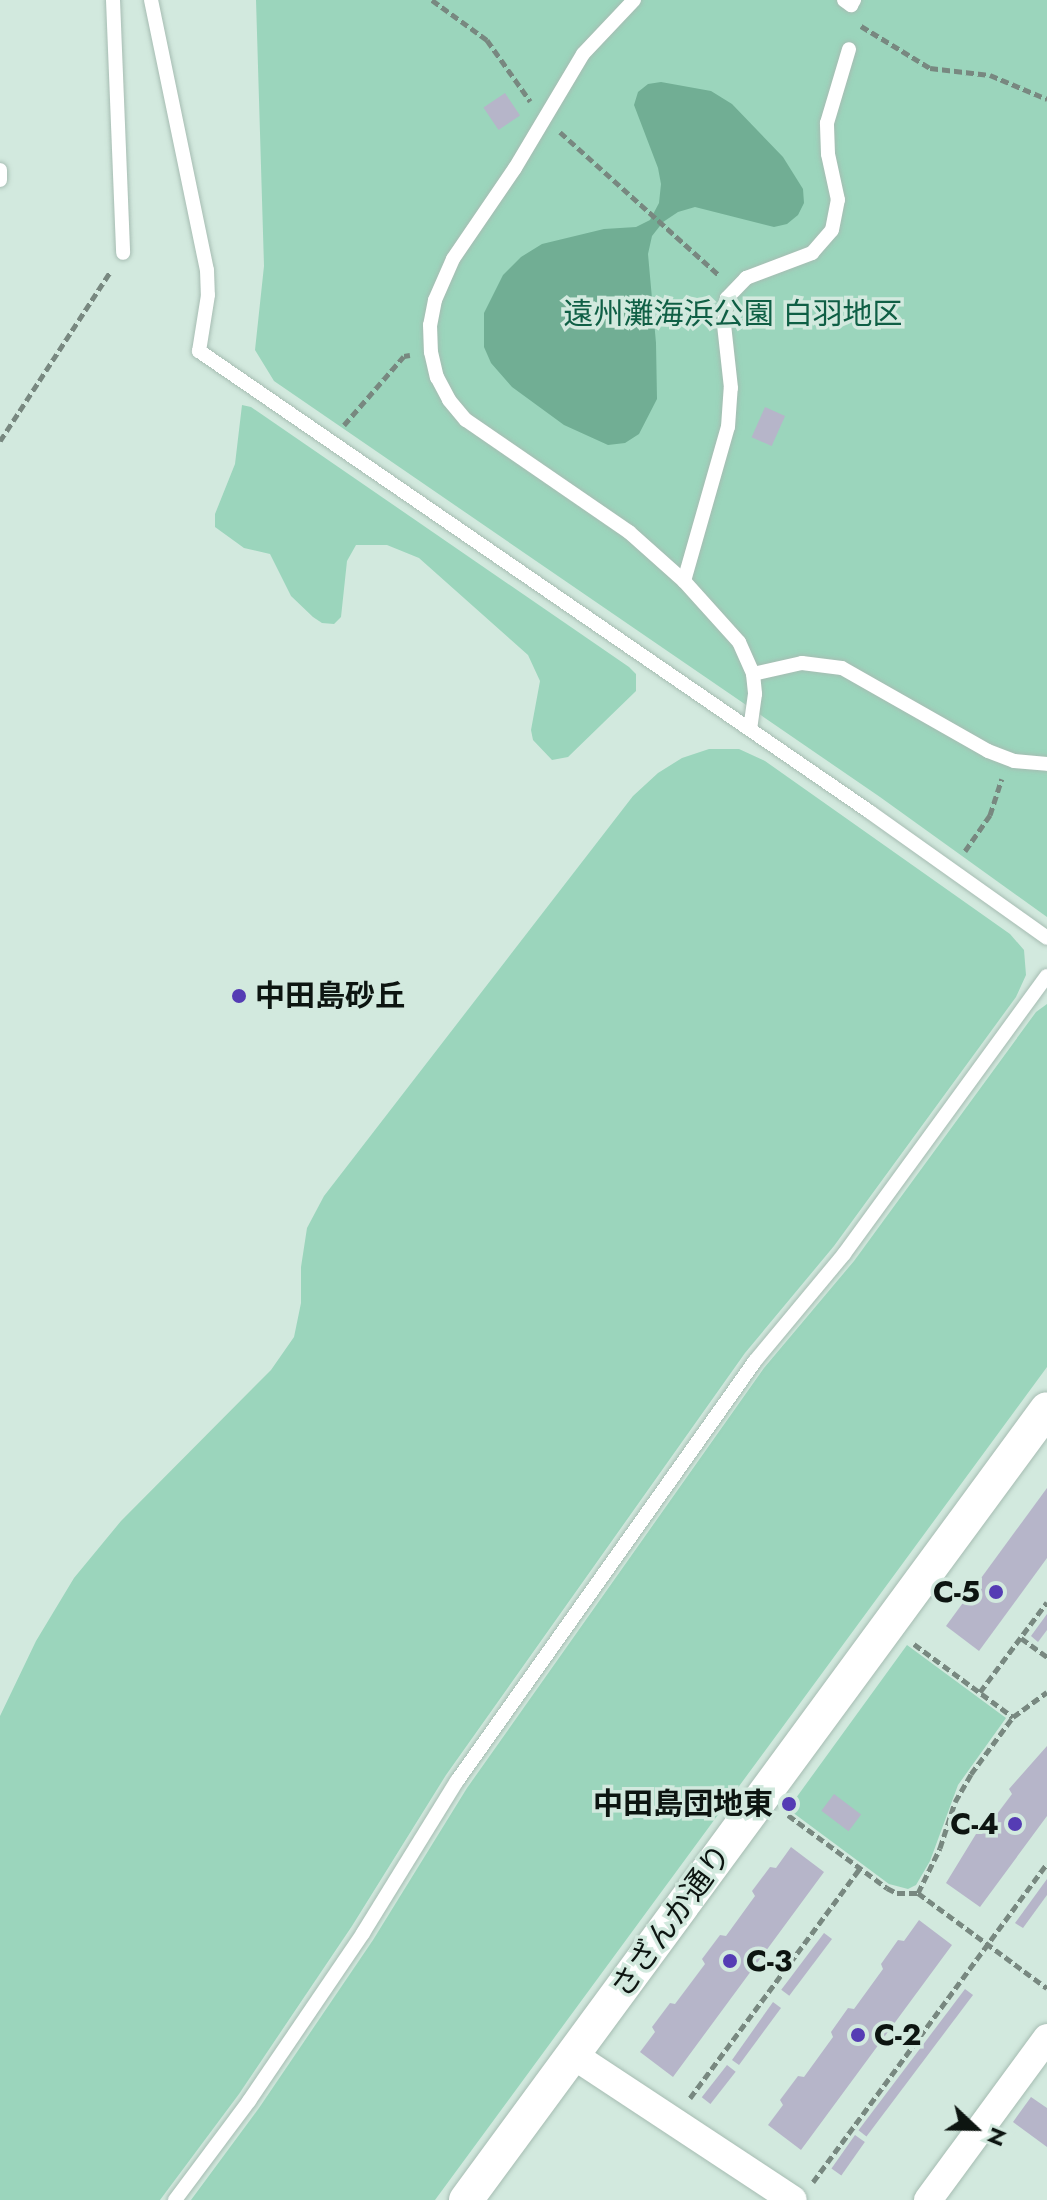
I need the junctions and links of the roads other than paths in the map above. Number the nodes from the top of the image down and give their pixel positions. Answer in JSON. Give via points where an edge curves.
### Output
{"nodes":[{"id":1,"x":113,"y":0,"type":"edge"},
{"id":2,"x":151,"y":0,"type":"edge"},
{"id":3,"x":634,"y":0,"type":"edge"},
{"id":4,"x":844,"y":0,"type":"edge"},
{"id":5,"x":854,"y":0,"type":"edge"},
{"id":6,"x":849,"y":49,"type":"dead end"},
{"id":7,"x":0,"y":170,"type":"edge"},
{"id":8,"x":0,"y":180,"type":"edge"},
{"id":9,"x":123,"y":253,"type":"road end"},
{"id":10,"x":684,"y":581,"type":"junction"},
{"id":11,"x":753,"y":674,"type":"junction"},
{"id":12,"x":750,"y":729,"type":"junction"},
{"id":13,"x":1047,"y":764,"type":"edge"},
{"id":14,"x":1047,"y":938,"type":"edge"},
{"id":15,"x":1047,"y":976,"type":"edge"},
{"id":16,"x":1047,"y":1409,"type":"edge"},
{"id":17,"x":1047,"y":2038,"type":"edge"},
{"id":18,"x":573,"y":2055,"type":"junction"},
{"id":19,"x":801,"y":2193,"type":"edge"},
{"id":20,"x":175,"y":2200,"type":"edge"},
{"id":21,"x":466,"y":2200,"type":"edge"},
{"id":22,"x":928,"y":2200,"type":"edge"}],
"edges":[{"from":1,"to":9,"type":"lane"},
{"from":2,"to":12,"type":"lane","via":[[207,270],[199,351]]},
{"from":3,"to":10,"type":"lane","via":[[583,54],[464,239],[443,279],[430,325],[431,352],[437,377],[466,420],[601,510]]},
{"from":4,"to":5,"type":"lane","via":[[851,5]]},
{"from":6,"to":10,"type":"lane","via":[[827,123],[838,200],[832,230],[812,253],[746,278],[723,311],[731,388],[728,427]]},
{"from":7,"to":8,"type":"lane"},
{"from":10,"to":11,"type":"lane","via":[[739,642]]},
{"from":11,"to":12,"type":"lane"},
{"from":11,"to":13,"type":"lane","via":[[802,663],[842,668],[988,751]]},
{"from":12,"to":14,"type":"lane"},
{"from":15,"to":20,"type":"lane","via":[[844,1254],[755,1361],[457,1781],[354,1946]]},
{"from":16,"to":18,"type":"street","name":"さざんか通り"},
{"from":17,"to":22,"type":"street"},
{"from":18,"to":19,"type":"street"},
{"from":18,"to":21,"type":"street","name":"さざんか通り"}]}
